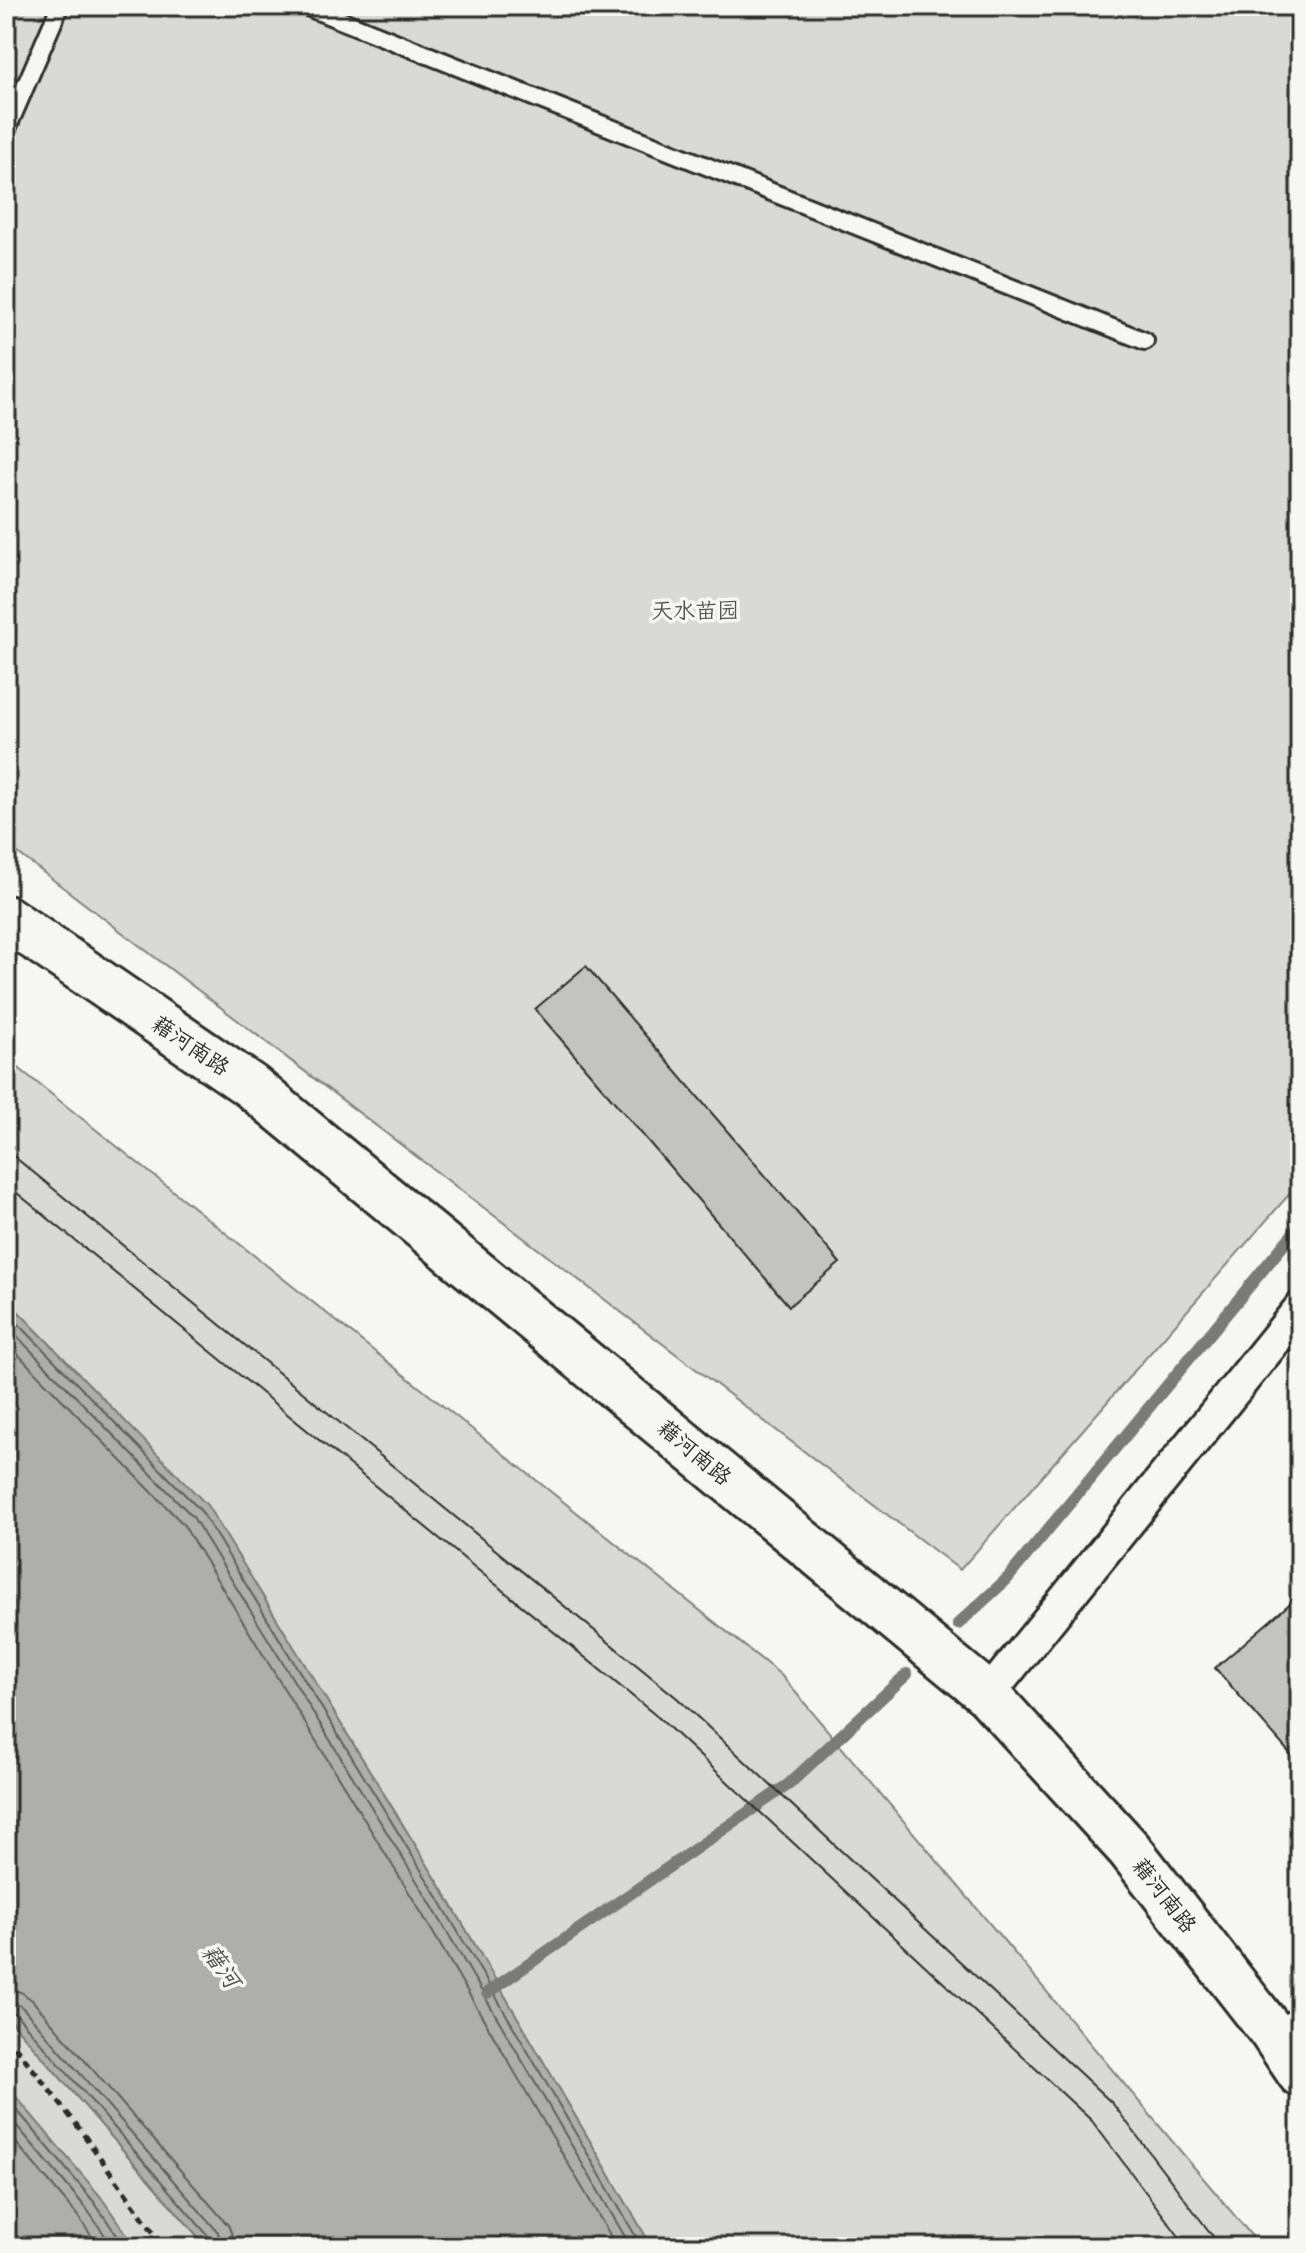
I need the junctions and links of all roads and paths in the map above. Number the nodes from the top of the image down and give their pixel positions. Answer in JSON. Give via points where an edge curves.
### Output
{"nodes":[{"id":1,"x":60,"y":6,"type":"edge"},
{"id":2,"x":305,"y":6,"type":"edge"},
{"id":3,"x":6,"y":131,"type":"edge"},
{"id":4,"x":1145,"y":341,"type":"dead end"},
{"id":5,"x":6,"y":918,"type":"edge"},
{"id":6,"x":1300,"y":1309,"type":"edge"},
{"id":7,"x":988,"y":1695,"type":"junction"},
{"id":8,"x":1286,"y":2023,"type":"edge"},
{"id":9,"x":6,"y":2035,"type":"edge"},
{"id":10,"x":1300,"y":2074,"type":"edge"},
{"id":11,"x":164,"y":2247,"type":"edge"}],
"edges":[{"from":1,"to":3,"type":"lane"},
{"from":2,"to":4,"type":"lane"},
{"from":5,"to":7,"type":"main road","name":"藉河南路","via":[[251,1086]]},
{"from":6,"to":7,"type":"street"},
{"from":7,"to":8,"type":"main road","name":"藉河南路"},
{"from":8,"to":10,"type":"main road","name":"藉河南路"},
{"from":9,"to":11,"type":"path"}]}
